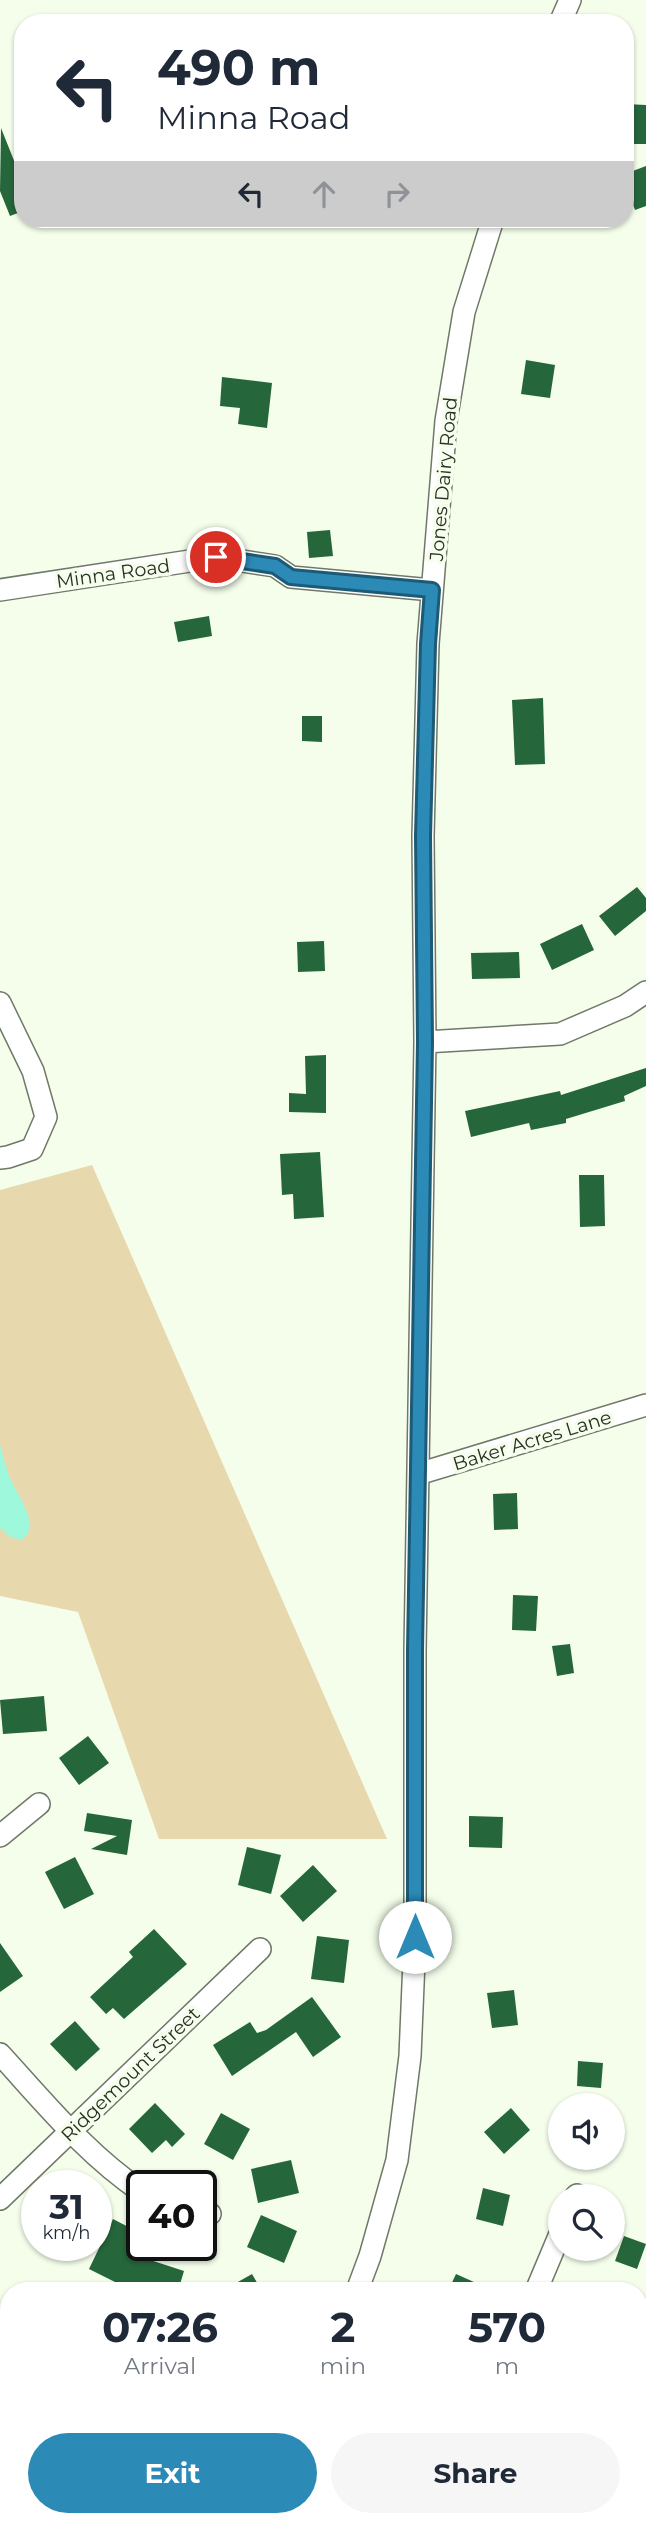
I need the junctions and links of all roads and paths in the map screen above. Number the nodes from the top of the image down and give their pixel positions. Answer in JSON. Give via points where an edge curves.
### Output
{"nodes":[{"id":1,"x":490,"y":228,"type":"edge"},
{"id":2,"x":0,"y":590,"type":"edge"},
{"id":3,"x":432,"y":590,"type":"junction"},
{"id":4,"x":646,"y":992,"type":"edge"},
{"id":5,"x":0,"y":1003,"type":"edge"},
{"id":6,"x":425,"y":1042,"type":"junction"},
{"id":7,"x":0,"y":1158,"type":"edge"},
{"id":8,"x":646,"y":1405,"type":"edge"},
{"id":9,"x":418,"y":1474,"type":"junction"},
{"id":10,"x":39,"y":1804,"type":"dead end"},
{"id":11,"x":0,"y":1836,"type":"edge"},
{"id":12,"x":260,"y":1949,"type":"dead end"},
{"id":13,"x":0,"y":2054,"type":"edge"},
{"id":14,"x":71,"y":2130,"type":"junction"},
{"id":15,"x":126,"y":2180,"type":"edge"},
{"id":16,"x":0,"y":2199,"type":"edge"},
{"id":17,"x":549,"y":2261,"type":"edge"},
{"id":18,"x":360,"y":2282,"type":"edge"},
{"id":19,"x":540,"y":2282,"type":"edge"}],
"edges":[{"from":1,"to":3,"type":"street","name":"Jones Dairy Road","via":[[464,312],[446,421]]},
{"from":2,"to":3,"type":"street","name":"Minna Road","via":[[216,557],[275,566],[291,577]]},
{"from":3,"to":6,"type":"street","name":"Jones Dairy Road","via":[[423,839]]},
{"from":4,"to":6,"type":"street","via":[[560,1034]]},
{"from":5,"to":7,"type":"street","via":[[33,1071],[46,1117],[33,1149]]},
{"from":6,"to":9,"type":"street","name":"Jones Dairy Road"},
{"from":8,"to":9,"type":"street","name":"Baker Acres Lane"},
{"from":9,"to":18,"type":"street","name":"Jones Dairy Road","via":[[410,2056],[397,2160]]},
{"from":10,"to":11,"type":"street"},
{"from":12,"to":14,"type":"street","name":"Ridgemount Street"},
{"from":13,"to":14,"type":"street"},
{"from":14,"to":15,"type":"street"},
{"from":14,"to":16,"type":"street","name":"Ridgemount Street"},
{"from":17,"to":19,"type":"street"}]}
